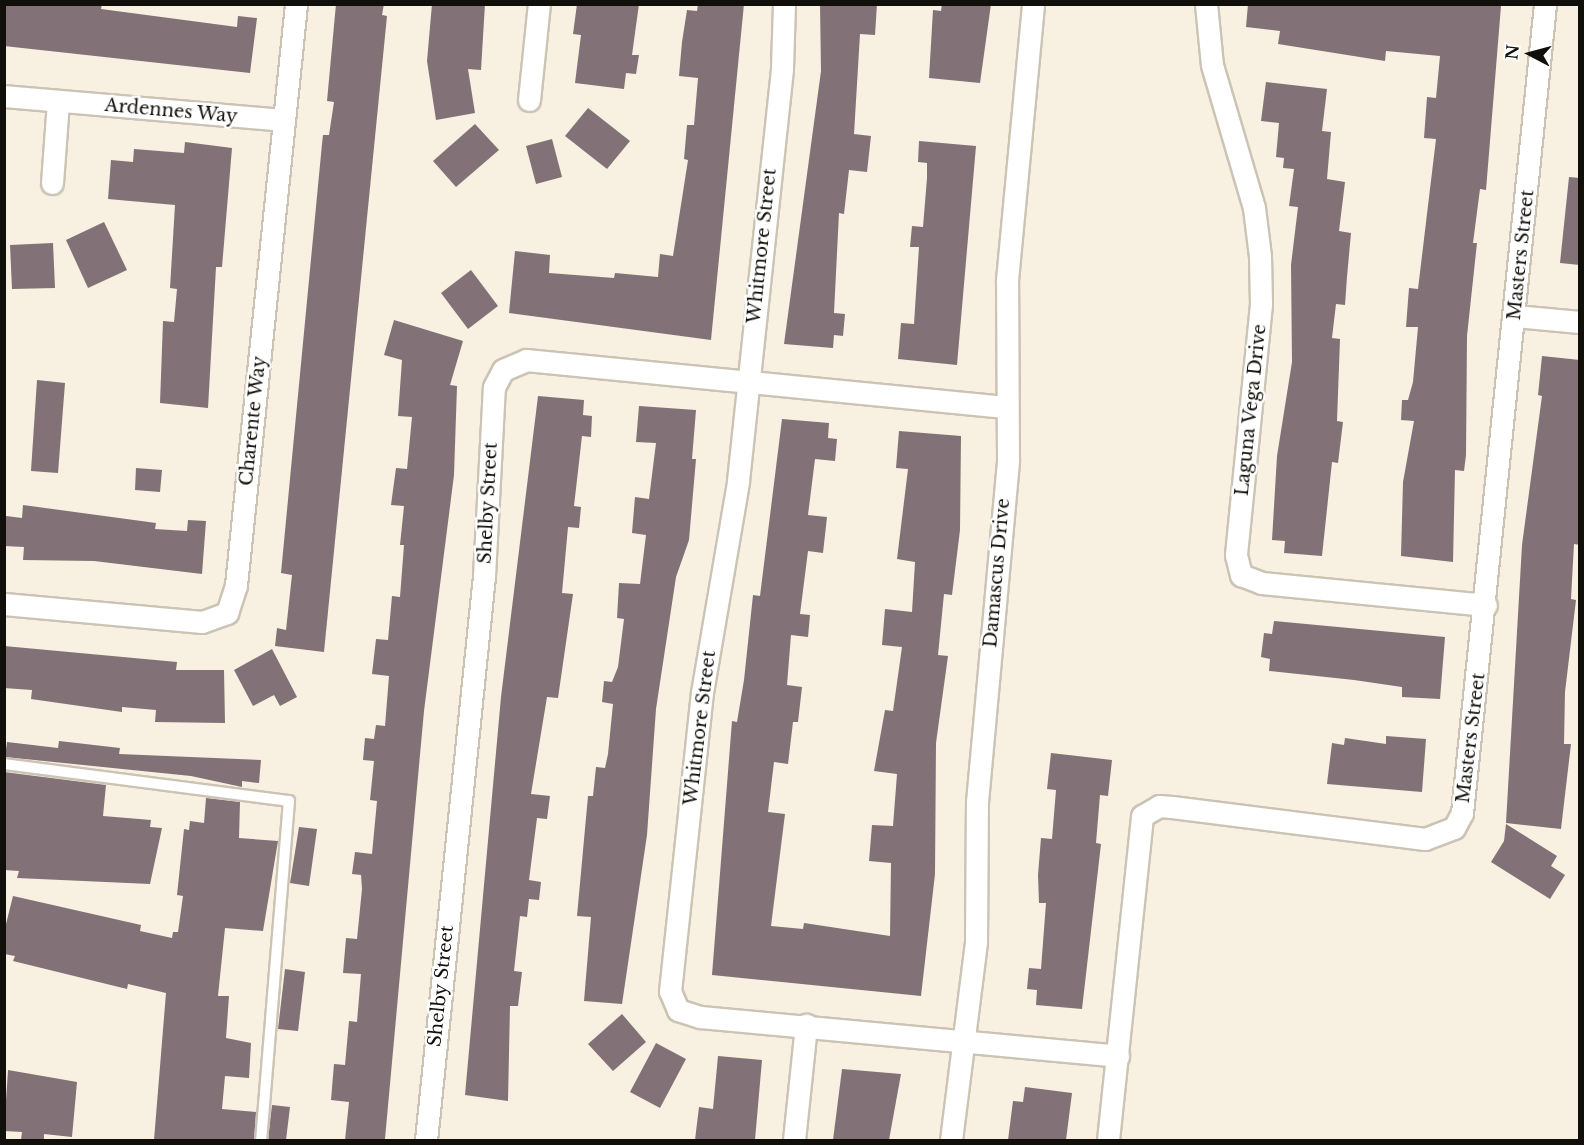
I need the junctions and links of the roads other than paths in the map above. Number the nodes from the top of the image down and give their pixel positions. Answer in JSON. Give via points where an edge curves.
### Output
{"nodes":[{"id":1,"x":296,"y":4,"type":"edge"},
{"id":2,"x":539,"y":4,"type":"edge"},
{"id":3,"x":784,"y":4,"type":"edge"},
{"id":4,"x":1033,"y":4,"type":"edge"},
{"id":5,"x":1206,"y":4,"type":"edge"},
{"id":6,"x":1545,"y":4,"type":"edge"},
{"id":7,"x":4,"y":96,"type":"edge"},
{"id":8,"x":530,"y":100,"type":"dead end"},
{"id":9,"x":58,"y":102,"type":"junction"},
{"id":10,"x":284,"y":120,"type":"junction"},
{"id":11,"x":52,"y":183,"type":"dead end"},
{"id":12,"x":1515,"y":316,"type":"junction"},
{"id":13,"x":1580,"y":322,"type":"edge"},
{"id":14,"x":748,"y":381,"type":"junction"},
{"id":15,"x":1005,"y":406,"type":"junction"},
{"id":16,"x":4,"y":604,"type":"edge"},
{"id":17,"x":1486,"y":605,"type":"junction"},
{"id":18,"x":4,"y":764,"type":"edge"},
{"id":19,"x":806,"y":1025,"type":"junction"},
{"id":20,"x":963,"y":1041,"type":"junction"},
{"id":21,"x":1118,"y":1056,"type":"junction"},
{"id":22,"x":261,"y":1140,"type":"edge"},
{"id":23,"x":426,"y":1140,"type":"edge"},
{"id":24,"x":794,"y":1140,"type":"edge"},
{"id":25,"x":951,"y":1140,"type":"edge"},
{"id":26,"x":1108,"y":1140,"type":"edge"}],
"edges":[{"from":1,"to":10,"type":"street","name":"Charente Way"},
{"from":2,"to":8,"type":"street"},
{"from":3,"to":14,"type":"street","name":"Whitmore Street","via":[[782,69]]},
{"from":4,"to":15,"type":"street","name":"Damascus Drive","via":[[1007,280]]},
{"from":5,"to":17,"type":"street","name":"Laguna Vega Drive","via":[[1212,65],[1254,208],[1260,256],[1261,304],[1236,555],[1241,575],[1262,583]]},
{"from":6,"to":12,"type":"street","name":"Masters Street"},
{"from":7,"to":9,"type":"street","name":"Ardennes Way"},
{"from":9,"to":10,"type":"street","name":"Ardennes Way"},
{"from":9,"to":11,"type":"street"},
{"from":10,"to":16,"type":"street","name":"Charente Way","via":[[236,585],[226,613],[202,622]]},
{"from":12,"to":13,"type":"street"},
{"from":12,"to":17,"type":"street","name":"Masters Street"},
{"from":14,"to":15,"type":"street","name":"Shelby Street"},
{"from":14,"to":19,"type":"street","name":"Whitmore Street","via":[[732,530],[702,692],[670,991],[678,1010],[700,1017]]},
{"from":14,"to":23,"type":"street","name":"Shelby Street","via":[[526,360],[503,370],[494,387],[484,576]]},
{"from":15,"to":20,"type":"street","name":"Damascus Drive","via":[[1008,459],[977,802],[976,942]]},
{"from":17,"to":21,"type":"street","name":"Masters Street","via":[[1462,813],[1454,828],[1440,837],[1159,806],[1142,816]]},
{"from":18,"to":22,"type":"lane","via":[[289,801]]},
{"from":19,"to":20,"type":"street","name":"Whitmore Street"},
{"from":19,"to":24,"type":"street"},
{"from":20,"to":21,"type":"street","name":"Whitmore Street"},
{"from":20,"to":25,"type":"street","name":"Damascus Drive"},
{"from":21,"to":26,"type":"street","name":"Masters Street"}]}
